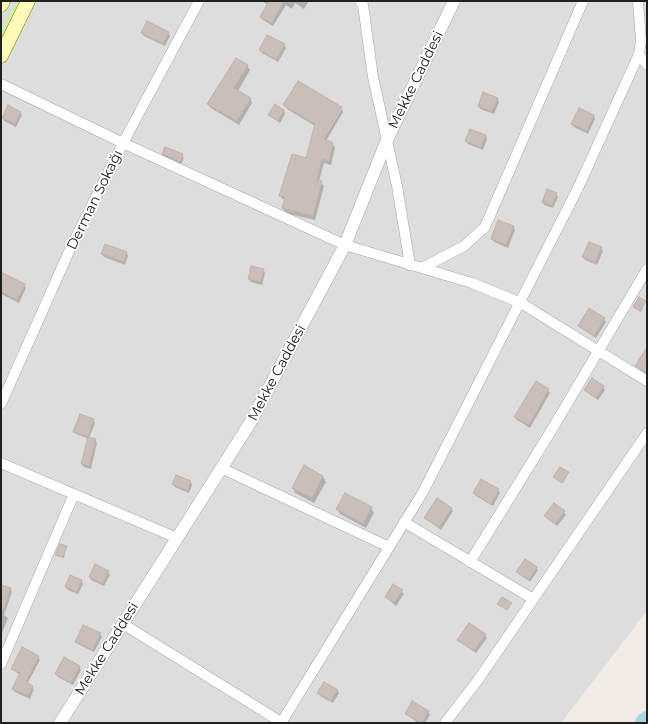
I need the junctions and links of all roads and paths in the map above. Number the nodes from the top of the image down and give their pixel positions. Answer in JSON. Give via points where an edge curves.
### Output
{"nodes":[{"id":1,"x":3,"y":1,"type":"edge"},
{"id":2,"x":28,"y":1,"type":"edge"},
{"id":3,"x":199,"y":1,"type":"edge"},
{"id":4,"x":360,"y":1,"type":"edge"},
{"id":5,"x":454,"y":1,"type":"edge"},
{"id":6,"x":583,"y":1,"type":"edge"},
{"id":7,"x":638,"y":1,"type":"edge"},
{"id":8,"x":1,"y":5,"type":"edge"},
{"id":9,"x":639,"y":54,"type":"junction"},
{"id":10,"x":1,"y":56,"type":"edge"},
{"id":11,"x":647,"y":65,"type":"edge"},
{"id":12,"x":1,"y":84,"type":"edge"},
{"id":13,"x":387,"y":140,"type":"junction"},
{"id":14,"x":122,"y":143,"type":"junction"},
{"id":15,"x":345,"y":245,"type":"junction"},
{"id":16,"x":410,"y":265,"type":"junction"},
{"id":17,"x":422,"y":268,"type":"junction"},
{"id":18,"x":647,"y":269,"type":"edge"},
{"id":19,"x":521,"y":303,"type":"junction"},
{"id":20,"x":599,"y":350,"type":"junction"},
{"id":21,"x":647,"y":381,"type":"edge"},
{"id":22,"x":1,"y":404,"type":"edge"},
{"id":23,"x":647,"y":434,"type":"edge"},
{"id":24,"x":1,"y":463,"type":"edge"},
{"id":25,"x":222,"y":468,"type":"junction"},
{"id":26,"x":74,"y":494,"type":"junction"},
{"id":27,"x":404,"y":522,"type":"junction"},
{"id":28,"x":177,"y":538,"type":"junction"},
{"id":29,"x":389,"y":547,"type":"junction"},
{"id":30,"x":470,"y":562,"type":"junction"},
{"id":31,"x":533,"y":599,"type":"junction"},
{"id":32,"x":123,"y":624,"type":"junction"},
{"id":33,"x":1,"y":664,"type":"edge"},
{"id":34,"x":60,"y":723,"type":"edge"},
{"id":35,"x":281,"y":723,"type":"edge"},
{"id":36,"x":445,"y":723,"type":"edge"}],
"edges":[{"from":1,"to":8,"type":"main road"},
{"from":2,"to":10,"type":"main road"},
{"from":3,"to":14,"type":"street","name":"Derman Sokağı"},
{"from":4,"to":13,"type":"street","via":[[363,5],[373,78]]},
{"from":5,"to":13,"type":"street","name":"Mekke Caddesi"},
{"from":6,"to":17,"type":"street","via":[[485,227],[464,246]]},
{"from":7,"to":9,"type":"street","via":[[641,41]]},
{"from":9,"to":11,"type":"street"},
{"from":9,"to":19,"type":"street","via":[[578,188]]},
{"from":12,"to":14,"type":"street"},
{"from":13,"to":15,"type":"street","name":"Mekke Caddesi"},
{"from":13,"to":16,"type":"street"},
{"from":14,"to":15,"type":"street"},
{"from":14,"to":22,"type":"street","name":"Derman Sokağı","via":[[71,247]]},
{"from":15,"to":16,"type":"street"},
{"from":15,"to":25,"type":"street","name":"Mekke Caddesi","via":[[250,423]]},
{"from":16,"to":17,"type":"street"},
{"from":17,"to":19,"type":"street","via":[[472,283]]},
{"from":18,"to":20,"type":"street"},
{"from":19,"to":20,"type":"street"},
{"from":19,"to":27,"type":"street","via":[[423,492]]},
{"from":20,"to":21,"type":"street"},
{"from":20,"to":30,"type":"street"},
{"from":23,"to":31,"type":"street"},
{"from":24,"to":26,"type":"street"},
{"from":25,"to":28,"type":"street","name":"Mekke Caddesi"},
{"from":25,"to":29,"type":"street"},
{"from":26,"to":28,"type":"street"},
{"from":26,"to":33,"type":"street"},
{"from":27,"to":29,"type":"street"},
{"from":27,"to":30,"type":"street"},
{"from":28,"to":32,"type":"street","name":"Mekke Caddesi"},
{"from":29,"to":35,"type":"street"},
{"from":30,"to":31,"type":"street"},
{"from":31,"to":36,"type":"street","via":[[478,680]]},
{"from":32,"to":34,"type":"street","name":"Mekke Caddesi"},
{"from":32,"to":35,"type":"street"}]}
